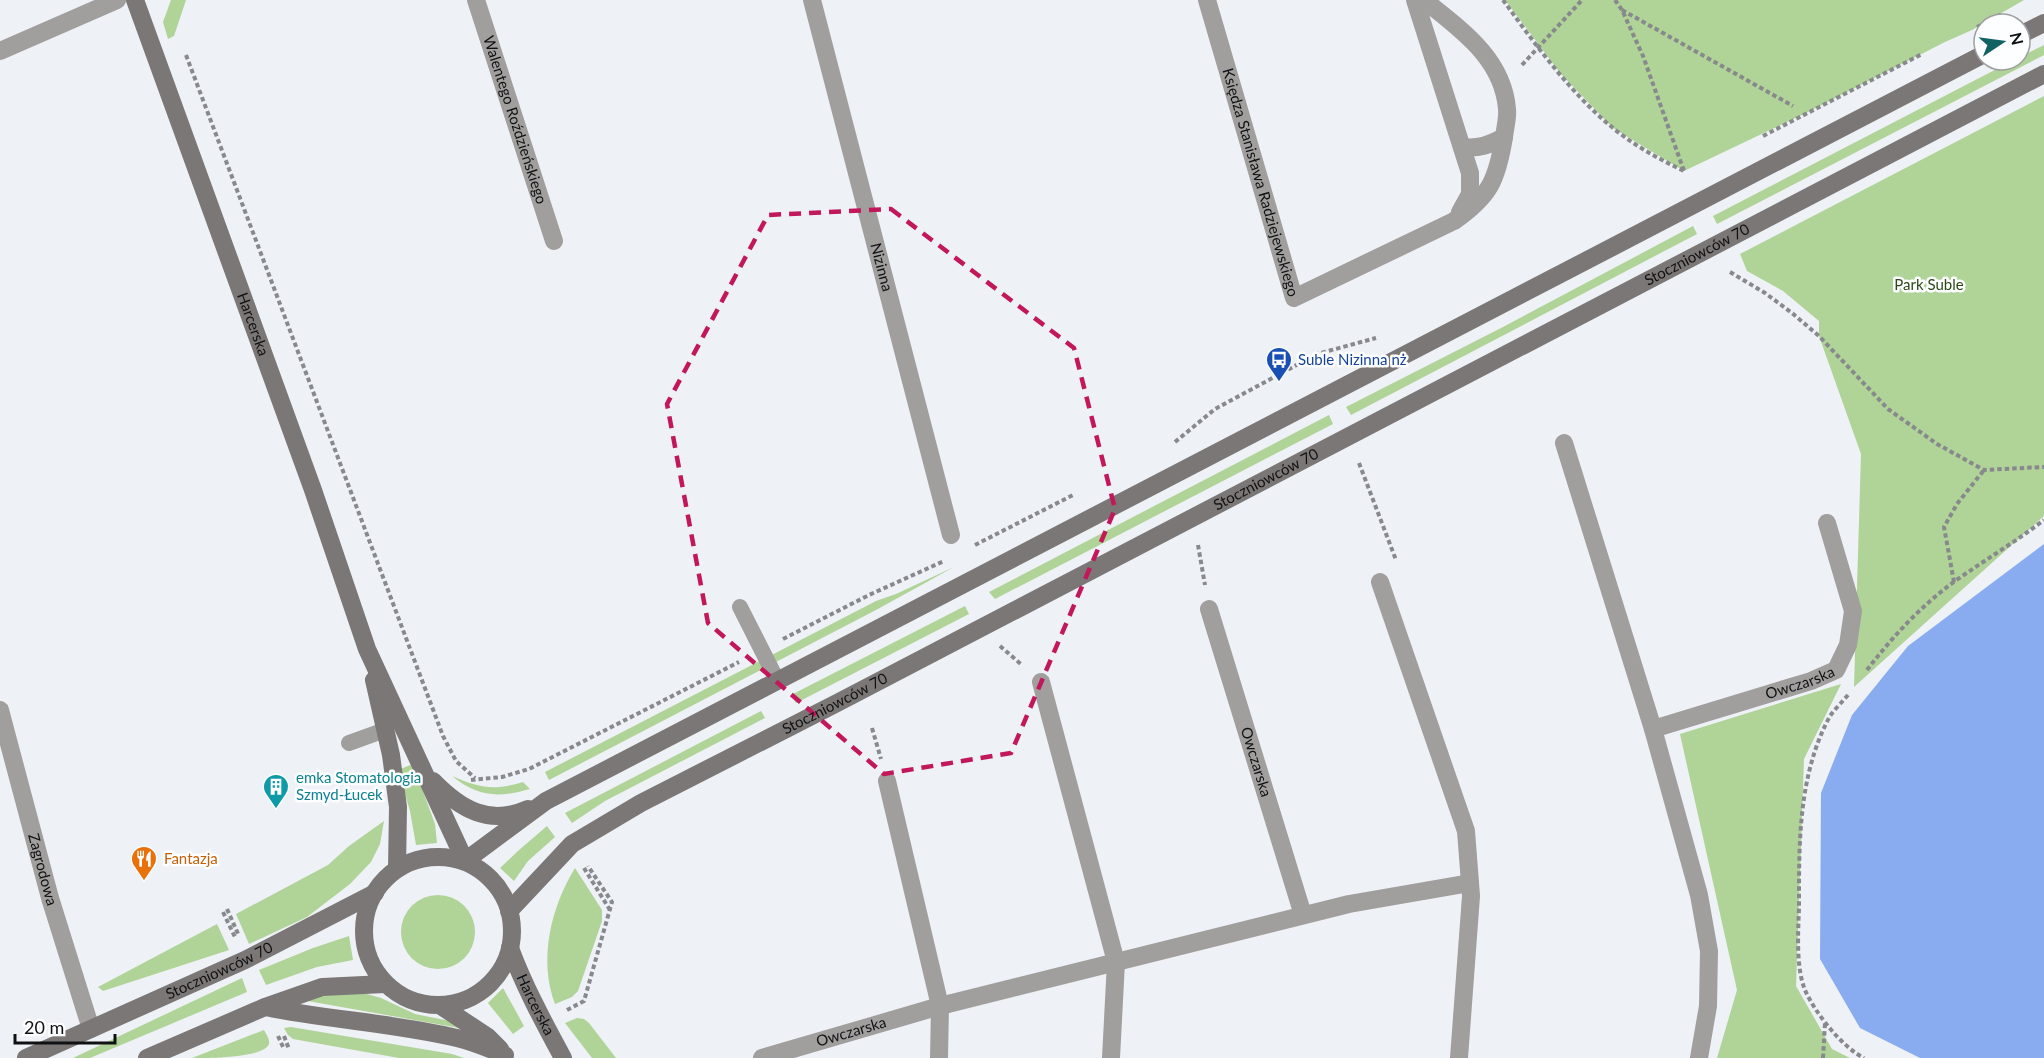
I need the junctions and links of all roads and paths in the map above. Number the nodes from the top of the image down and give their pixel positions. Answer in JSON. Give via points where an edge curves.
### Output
{"nodes":[{"id":1,"x":117,"y":0,"type":"edge"},
{"id":2,"x":135,"y":0,"type":"edge"},
{"id":3,"x":476,"y":0,"type":"edge"},
{"id":4,"x":812,"y":0,"type":"edge"},
{"id":5,"x":1207,"y":0,"type":"edge"},
{"id":6,"x":1415,"y":0,"type":"edge"},
{"id":7,"x":1424,"y":0,"type":"edge"},
{"id":8,"x":1503,"y":0,"type":"edge"},
{"id":9,"x":1582,"y":0,"type":"edge"},
{"id":10,"x":1615,"y":0,"type":"edge"},
{"id":11,"x":1622,"y":10,"type":"junction"},
{"id":12,"x":2008,"y":10,"type":"dead end"},
{"id":13,"x":2004,"y":12,"type":"edge"},
{"id":14,"x":1537,"y":47,"type":"junction"},
{"id":15,"x":183,"y":48,"type":"dead end"},
{"id":16,"x":0,"y":51,"type":"edge"},
{"id":17,"x":1925,"y":52,"type":"dead end"},
{"id":18,"x":1972,"y":60,"type":"edge"},
{"id":19,"x":2044,"y":74,"type":"edge"},
{"id":20,"x":1504,"y":95,"type":"junction"},
{"id":21,"x":1793,"y":106,"type":"dead end"},
{"id":22,"x":1504,"y":137,"type":"junction"},
{"id":23,"x":1758,"y":139,"type":"dead end"},
{"id":24,"x":1462,"y":147,"type":"junction"},
{"id":25,"x":1454,"y":221,"type":"junction"},
{"id":26,"x":554,"y":241,"type":"dead end"},
{"id":27,"x":1730,"y":272,"type":"dead end"},
{"id":28,"x":1385,"y":333,"type":"dead end"},
{"id":29,"x":1564,"y":443,"type":"dead end"},
{"id":30,"x":1165,"y":447,"type":"dead end"},
{"id":31,"x":2044,"y":467,"type":"edge"},
{"id":32,"x":1984,"y":471,"type":"junction"},
{"id":33,"x":1082,"y":490,"type":"dead end"},
{"id":34,"x":2044,"y":520,"type":"edge"},
{"id":35,"x":1827,"y":523,"type":"dead end"},
{"id":36,"x":951,"y":535,"type":"dead end"},
{"id":37,"x":1198,"y":544,"type":"dead end"},
{"id":38,"x":967,"y":549,"type":"dead end"},
{"id":39,"x":948,"y":559,"type":"dead end"},
{"id":40,"x":1380,"y":582,"type":"dead end"},
{"id":41,"x":1954,"y":582,"type":"junction"},
{"id":42,"x":740,"y":607,"type":"dead end"},
{"id":43,"x":1209,"y":609,"type":"joint"},
{"id":44,"x":367,"y":649,"type":"junction"},
{"id":45,"x":762,"y":650,"type":"junction"},
{"id":46,"x":1861,"y":678,"type":"dead end"},
{"id":47,"x":777,"y":680,"type":"junction"},
{"id":48,"x":1041,"y":682,"type":"dead end"},
{"id":49,"x":1854,"y":687,"type":"dead end"},
{"id":50,"x":0,"y":710,"type":"edge"},
{"id":51,"x":1653,"y":729,"type":"junction"},
{"id":52,"x":385,"y":730,"type":"junction"},
{"id":53,"x":350,"y":743,"type":"dead end"},
{"id":54,"x":425,"y":772,"type":"junction"},
{"id":55,"x":887,"y":781,"type":"dead end"},
{"id":56,"x":546,"y":801,"type":"junction"},
{"id":57,"x":465,"y":861,"type":"junction"},
{"id":58,"x":585,"y":863,"type":"dead end"},
{"id":59,"x":397,"y":869,"type":"junction"},
{"id":60,"x":1470,"y":883,"type":"junction"},
{"id":61,"x":375,"y":892,"type":"junction"},
{"id":62,"x":509,"y":911,"type":"junction"},
{"id":63,"x":223,"y":912,"type":"dead end"},
{"id":64,"x":1303,"y":915,"type":"junction"},
{"id":65,"x":239,"y":946,"type":"dead end"},
{"id":66,"x":510,"y":948,"type":"junction"},
{"id":67,"x":1116,"y":962,"type":"junction"},
{"id":68,"x":385,"y":984,"type":"junction"},
{"id":69,"x":441,"y":1006,"type":"junction"},
{"id":70,"x":940,"y":1006,"type":"junction"},
{"id":71,"x":265,"y":1007,"type":"junction"},
{"id":72,"x":559,"y":1014,"type":"dead end"},
{"id":73,"x":1825,"y":1023,"type":"junction"},
{"id":74,"x":91,"y":1029,"type":"junction"},
{"id":75,"x":507,"y":1056,"type":"edge"},
{"id":76,"x":26,"y":1058,"type":"edge"},
{"id":77,"x":147,"y":1058,"type":"edge"},
{"id":78,"x":563,"y":1058,"type":"edge"},
{"id":79,"x":762,"y":1058,"type":"edge"},
{"id":80,"x":939,"y":1058,"type":"edge"},
{"id":81,"x":1111,"y":1058,"type":"edge"},
{"id":82,"x":1459,"y":1058,"type":"edge"},
{"id":83,"x":1699,"y":1058,"type":"edge"},
{"id":84,"x":1823,"y":1058,"type":"edge"},
{"id":85,"x":1864,"y":1058,"type":"edge"}],
"edges":[{"from":1,"to":16,"type":"street"},
{"from":2,"to":44,"type":"street","name":"Harcerska"},
{"from":3,"to":26,"type":"street","name":"Walentego Roździeńskiego"},
{"from":4,"to":36,"type":"street","name":"Nizinna"},
{"from":5,"to":25,"type":"street","name":"Księdza Stanisława Radziejewskiego","via":[[1294,298]]},
{"from":6,"to":24,"type":"street"},
{"from":7,"to":20,"type":"street","name":"Księdza Stanisława Radziejewskiego","via":[[1470,37],[1501,79]]},
{"from":8,"to":14,"type":"path"},
{"from":9,"to":14,"type":"path"},
{"from":10,"to":11,"type":"path"},
{"from":11,"to":14,"type":"path","via":[[1643,56],[1684,171],[1613,128]]},
{"from":11,"to":21,"type":"path"},
{"from":12,"to":13,"type":"path"},
{"from":14,"to":20,"type":"path","via":[[1516,72]]},
{"from":15,"to":45,"type":"path","via":[[443,736],[456,761],[475,778],[502,777],[529,769]]},
{"from":17,"to":23,"type":"path"},
{"from":18,"to":47,"type":"street"},
{"from":19,"to":62,"type":"street","name":"Stoczniowców 70","via":[[641,803],[572,844]]},
{"from":20,"to":22,"type":"street","name":"Księdza Stanisława Radziejewskiego"},
{"from":22,"to":24,"type":"street","via":[[1476,148]]},
{"from":22,"to":25,"type":"street","name":"Księdza Stanisława Radziejewskiego","via":[[1500,164],[1490,187],[1474,207]]},
{"from":24,"to":25,"type":"street","via":[[1470,172],[1470,194]]},
{"from":27,"to":32,"type":"path","via":[[1765,293],[1819,336],[1888,409],[1936,444]]},
{"from":28,"to":30,"type":"path","via":[[1317,354],[1215,409]]},
{"from":29,"to":51,"type":"street"},
{"from":31,"to":32,"type":"path"},
{"from":32,"to":41,"type":"path","via":[[1944,527]]},
{"from":33,"to":38,"type":"path"},
{"from":34,"to":41,"type":"path"},
{"from":35,"to":51,"type":"street","name":"Owczarska","via":[[1853,611],[1848,645],[1836,670],[1812,681]]},
{"from":37,"to":43,"type":"path"},
{"from":39,"to":45,"type":"path"},
{"from":40,"to":60,"type":"street","via":[[1466,831]]},
{"from":41,"to":46,"type":"path","via":[[1890,640]]},
{"from":42,"to":45,"type":"lane"},
{"from":43,"to":64,"type":"street","name":"Owczarska"},
{"from":44,"to":52,"type":"street","name":"Harcerska"},
{"from":44,"to":54,"type":"street","name":"Harcerska"},
{"from":45,"to":47,"type":"lane"},
{"from":47,"to":56,"type":"street"},
{"from":48,"to":67,"type":"street"},
{"from":49,"to":73,"type":"path","via":[[1831,715],[1813,760],[1801,810],[1798,954],[1805,990]]},
{"from":50,"to":74,"type":"street","name":"Zagrodowa","via":[[50,898]]},
{"from":51,"to":83,"type":"street","via":[[1699,895],[1709,951],[1708,1006]]},
{"from":52,"to":53,"type":"lane"},
{"from":52,"to":59,"type":"street","name":"Harcerska","via":[[398,807]]},
{"from":54,"to":56,"type":"street","via":[[447,796],[478,814],[513,816]]},
{"from":54,"to":57,"type":"street","name":"Harcerska"},
{"from":55,"to":70,"type":"street"},
{"from":56,"to":57,"type":"street"},
{"from":57,"to":59,"type":"street","via":[[430,858]]},
{"from":57,"to":62,"type":"street","via":[[491,880]]},
{"from":58,"to":72,"type":"path","via":[[612,902],[584,1001]]},
{"from":59,"to":61,"type":"street"},
{"from":60,"to":64,"type":"street","name":"Owczarska"},
{"from":60,"to":82,"type":"street"},
{"from":61,"to":68,"type":"street","via":[[365,915],[364,940],[371,964]]},
{"from":61,"to":74,"type":"street","name":"Stoczniowców 70","via":[[245,960]]},
{"from":62,"to":66,"type":"street"},
{"from":63,"to":65,"type":"path"},
{"from":64,"to":67,"type":"street","name":"Owczarska"},
{"from":66,"to":69,"type":"street","via":[[493,982],[478,994]]},
{"from":66,"to":78,"type":"street","name":"Harcerska"},
{"from":67,"to":70,"type":"street","name":"Owczarska"},
{"from":67,"to":81,"type":"street"},
{"from":68,"to":69,"type":"street","via":[[421,1004]]},
{"from":68,"to":71,"type":"street","via":[[322,987]]},
{"from":69,"to":75,"type":"street","via":[[488,1037]]},
{"from":70,"to":79,"type":"street","name":"Owczarska"},
{"from":70,"to":80,"type":"street"},
{"from":71,"to":75,"type":"street","via":[[459,1038]]},
{"from":71,"to":77,"type":"street"},
{"from":73,"to":84,"type":"path"},
{"from":73,"to":85,"type":"path"},
{"from":74,"to":76,"type":"street","name":"Stoczniowców 70"}]}
